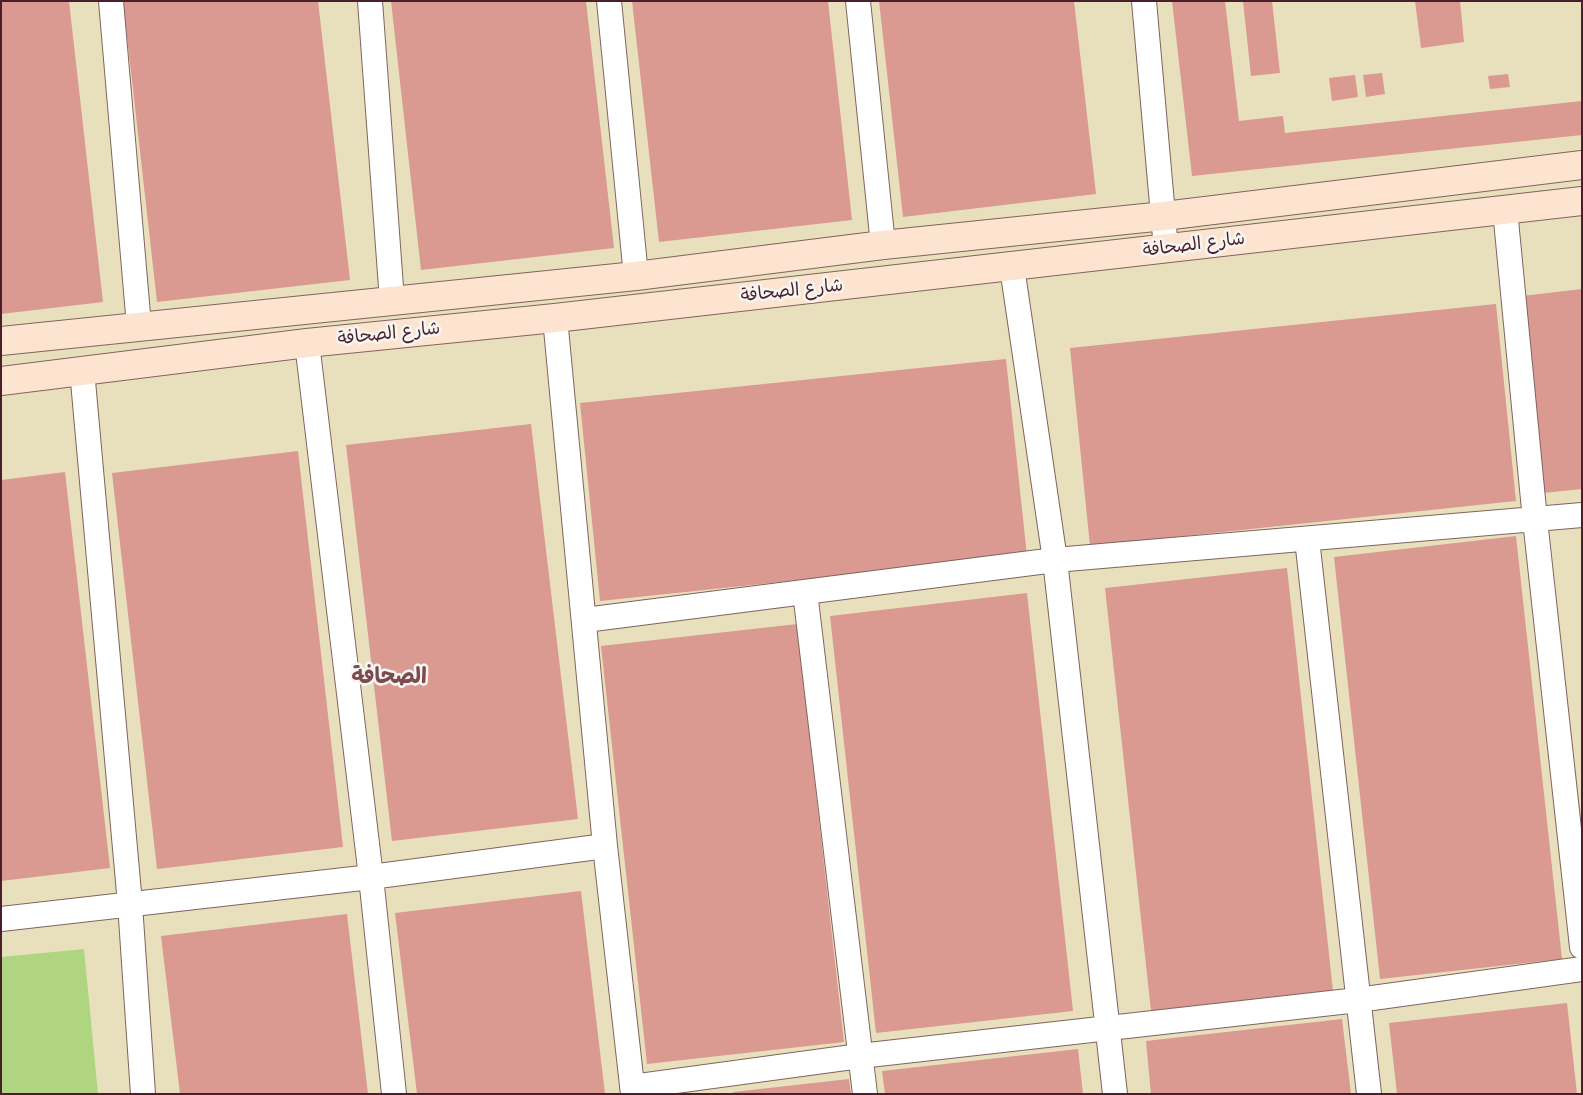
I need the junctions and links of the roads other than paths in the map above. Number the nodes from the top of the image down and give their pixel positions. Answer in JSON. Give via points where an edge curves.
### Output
{"nodes":[{"id":1,"x":111,"y":1,"type":"edge"},
{"id":2,"x":370,"y":1,"type":"edge"},
{"id":3,"x":609,"y":1,"type":"edge"},
{"id":4,"x":858,"y":1,"type":"edge"},
{"id":5,"x":1144,"y":1,"type":"edge"},
{"id":6,"x":1582,"y":165,"type":"edge"},
{"id":7,"x":1582,"y":201,"type":"edge"},
{"id":8,"x":1505,"y":210,"type":"junction"},
{"id":9,"x":1164,"y":216,"type":"junction"},
{"id":10,"x":883,"y":245,"type":"junction"},
{"id":11,"x":1166,"y":249,"type":"junction"},
{"id":12,"x":1012,"y":267,"type":"junction"},
{"id":13,"x":636,"y":276,"type":"junction"},
{"id":14,"x":392,"y":301,"type":"junction"},
{"id":15,"x":555,"y":318,"type":"junction"},
{"id":16,"x":139,"y":326,"type":"junction"},
{"id":17,"x":1,"y":341,"type":"edge"},
{"id":18,"x":307,"y":343,"type":"junction"},
{"id":19,"x":82,"y":370,"type":"junction"},
{"id":20,"x":1,"y":381,"type":"edge"},
{"id":21,"x":1582,"y":515,"type":"edge"},
{"id":22,"x":1535,"y":520,"type":"junction"},
{"id":23,"x":1307,"y":540,"type":"junction"},
{"id":24,"x":1054,"y":560,"type":"junction"},
{"id":25,"x":804,"y":592,"type":"junction"},
{"id":26,"x":585,"y":620,"type":"junction"},
{"id":27,"x":605,"y":846,"type":"junction"},
{"id":28,"x":371,"y":877,"type":"junction"},
{"id":29,"x":130,"y":904,"type":"junction"},
{"id":30,"x":1,"y":920,"type":"edge"},
{"id":31,"x":1582,"y":947,"type":"edge"},
{"id":32,"x":1582,"y":969,"type":"edge"},
{"id":33,"x":1358,"y":1000,"type":"junction"},
{"id":34,"x":1108,"y":1027,"type":"junction"},
{"id":35,"x":860,"y":1056,"type":"junction"},
{"id":36,"x":632,"y":1090,"type":"edge"},
{"id":37,"x":143,"y":1094,"type":"edge"},
{"id":38,"x":394,"y":1094,"type":"edge"},
{"id":39,"x":865,"y":1094,"type":"edge"},
{"id":40,"x":1115,"y":1094,"type":"edge"},
{"id":41,"x":1369,"y":1094,"type":"edge"}],
"edges":[{"from":1,"to":16,"type":"street"},
{"from":2,"to":14,"type":"street"},
{"from":3,"to":13,"type":"street"},
{"from":4,"to":10,"type":"street"},
{"from":5,"to":9,"type":"street"},
{"from":6,"to":9,"type":"main road","name":"شارع الصحافة"},
{"from":7,"to":8,"type":"main road","name":"شارع الصحافة"},
{"from":8,"to":11,"type":"main road","name":"شارع الصحافة"},
{"from":8,"to":22,"type":"street"},
{"from":9,"to":10,"type":"main road","name":"شارع الصحافة"},
{"from":9,"to":11,"type":"street"},
{"from":10,"to":13,"type":"main road","name":"شارع الصحافة"},
{"from":11,"to":12,"type":"main road","name":"شارع الصحافة"},
{"from":12,"to":15,"type":"main road","name":"شارع الصحافة"},
{"from":12,"to":24,"type":"street"},
{"from":13,"to":14,"type":"main road","name":"شارع الصحافة"},
{"from":14,"to":16,"type":"main road","name":"شارع الصحافة"},
{"from":15,"to":18,"type":"main road","name":"شارع الصحافة"},
{"from":15,"to":26,"type":"street"},
{"from":16,"to":17,"type":"main road","name":"شارع الصحافة"},
{"from":18,"to":19,"type":"main road","name":"شارع الصحافة"},
{"from":18,"to":28,"type":"street"},
{"from":19,"to":20,"type":"main road","name":"شارع الصحافة"},
{"from":19,"to":29,"type":"street"},
{"from":21,"to":22,"type":"street"},
{"from":22,"to":23,"type":"street"},
{"from":22,"to":31,"type":"street"},
{"from":23,"to":24,"type":"street"},
{"from":23,"to":33,"type":"street"},
{"from":24,"to":25,"type":"street"},
{"from":24,"to":34,"type":"street"},
{"from":25,"to":26,"type":"street"},
{"from":25,"to":35,"type":"street"},
{"from":26,"to":27,"type":"street"},
{"from":27,"to":28,"type":"street"},
{"from":27,"to":36,"type":"street"},
{"from":28,"to":29,"type":"street"},
{"from":28,"to":38,"type":"street"},
{"from":29,"to":30,"type":"street"},
{"from":29,"to":37,"type":"street"},
{"from":32,"to":33,"type":"street"},
{"from":33,"to":34,"type":"street"},
{"from":33,"to":41,"type":"street"},
{"from":34,"to":35,"type":"street"},
{"from":34,"to":40,"type":"street"},
{"from":35,"to":36,"type":"street"},
{"from":35,"to":39,"type":"street"}]}
